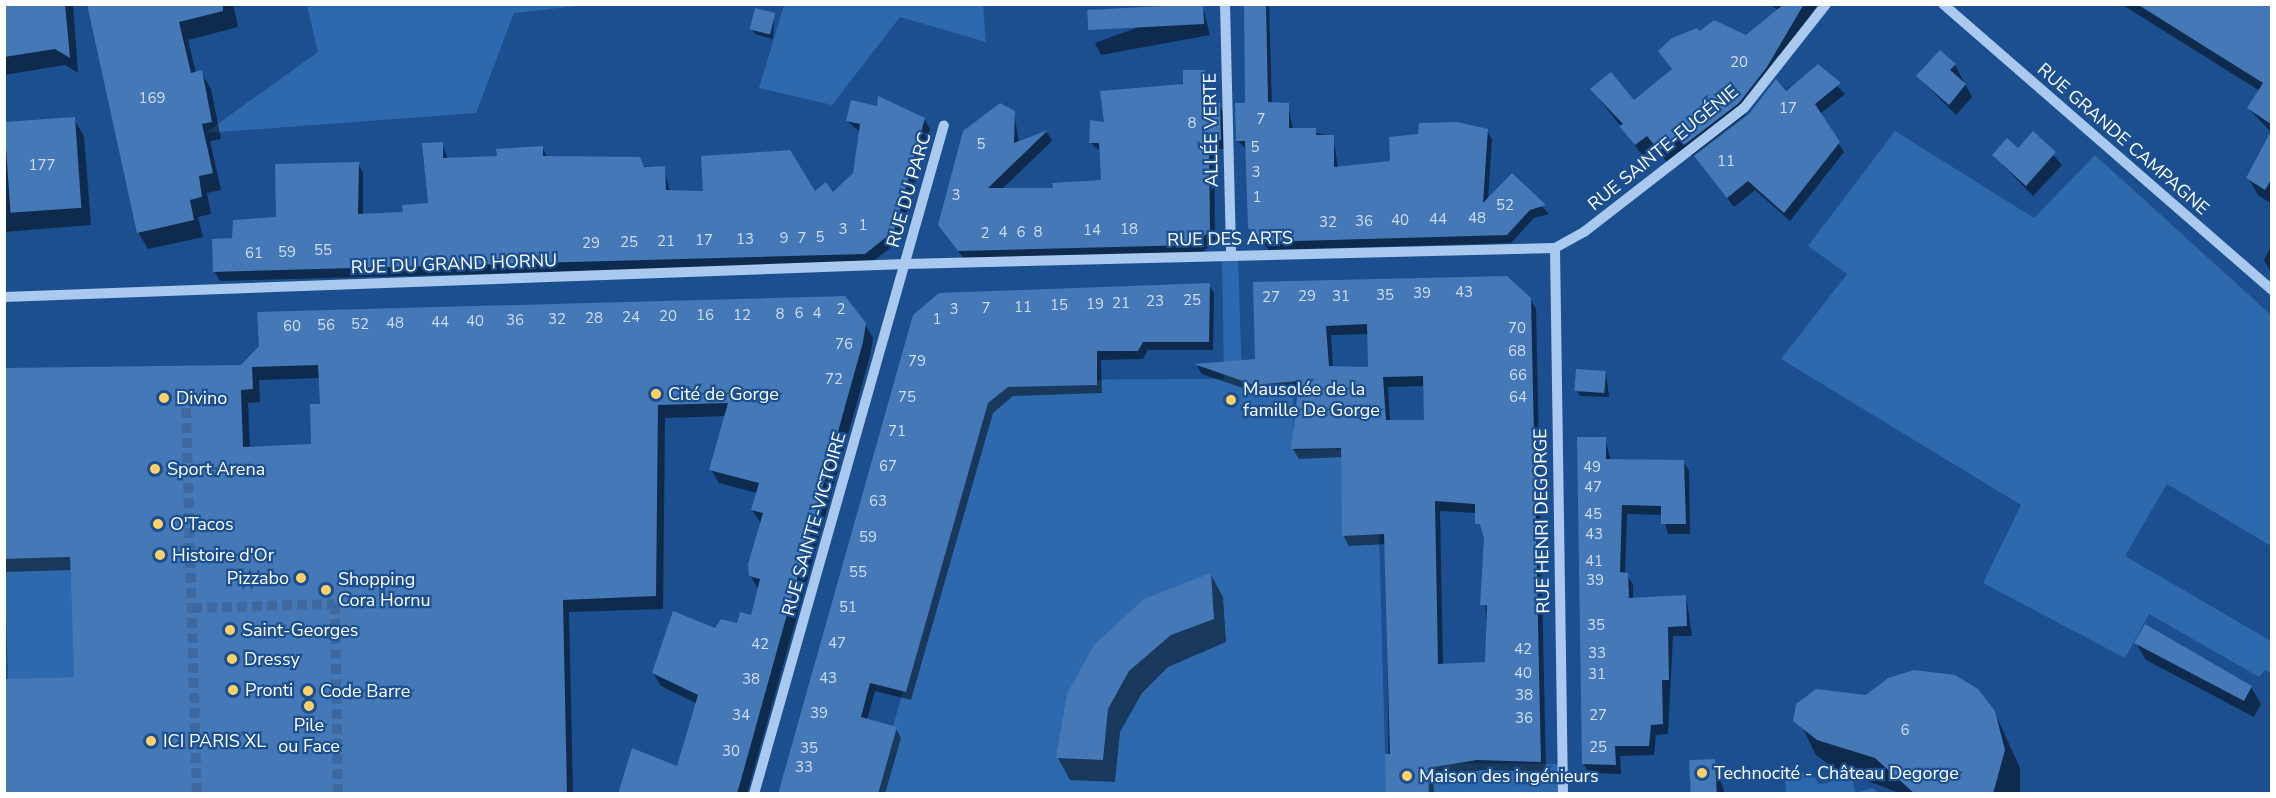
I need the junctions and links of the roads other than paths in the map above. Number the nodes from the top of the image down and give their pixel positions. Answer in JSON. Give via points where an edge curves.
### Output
{"nodes":[{"id":1,"x":1224,"y":4,"type":"edge"},
{"id":2,"x":1826,"y":4,"type":"edge"},
{"id":3,"x":1943,"y":4,"type":"edge"},
{"id":4,"x":944,"y":124,"type":"dead end"},
{"id":5,"x":1555,"y":248,"type":"junction"},
{"id":6,"x":1231,"y":255,"type":"junction"},
{"id":7,"x":905,"y":264,"type":"junction"},
{"id":8,"x":2271,"y":290,"type":"edge"},
{"id":9,"x":4,"y":297,"type":"edge"},
{"id":10,"x":754,"y":794,"type":"edge"},
{"id":11,"x":1563,"y":794,"type":"edge"}],
"edges":[{"from":1,"to":6,"type":"street","name":"ALLÉE VERTE"},
{"from":2,"to":5,"type":"street","name":"RUE SAINTE-EUGÉNIE","via":[[1744,108],[1584,232]]},
{"from":3,"to":8,"type":"street","name":"RUE GRANDE CAMPAGNE"},
{"from":4,"to":7,"type":"street","name":"RUE DU PARC"},
{"from":5,"to":6,"type":"street","name":"RUE DES ARTS"},
{"from":5,"to":11,"type":"street","name":"RUE HENRI DEGORGE"},
{"from":6,"to":7,"type":"street","name":"RUE DES ARTS"},
{"from":7,"to":9,"type":"street","name":"RUE DU GRAND HORNU"},
{"from":7,"to":10,"type":"street","name":"RUE SAINTE-VICTOIRE"}]}
